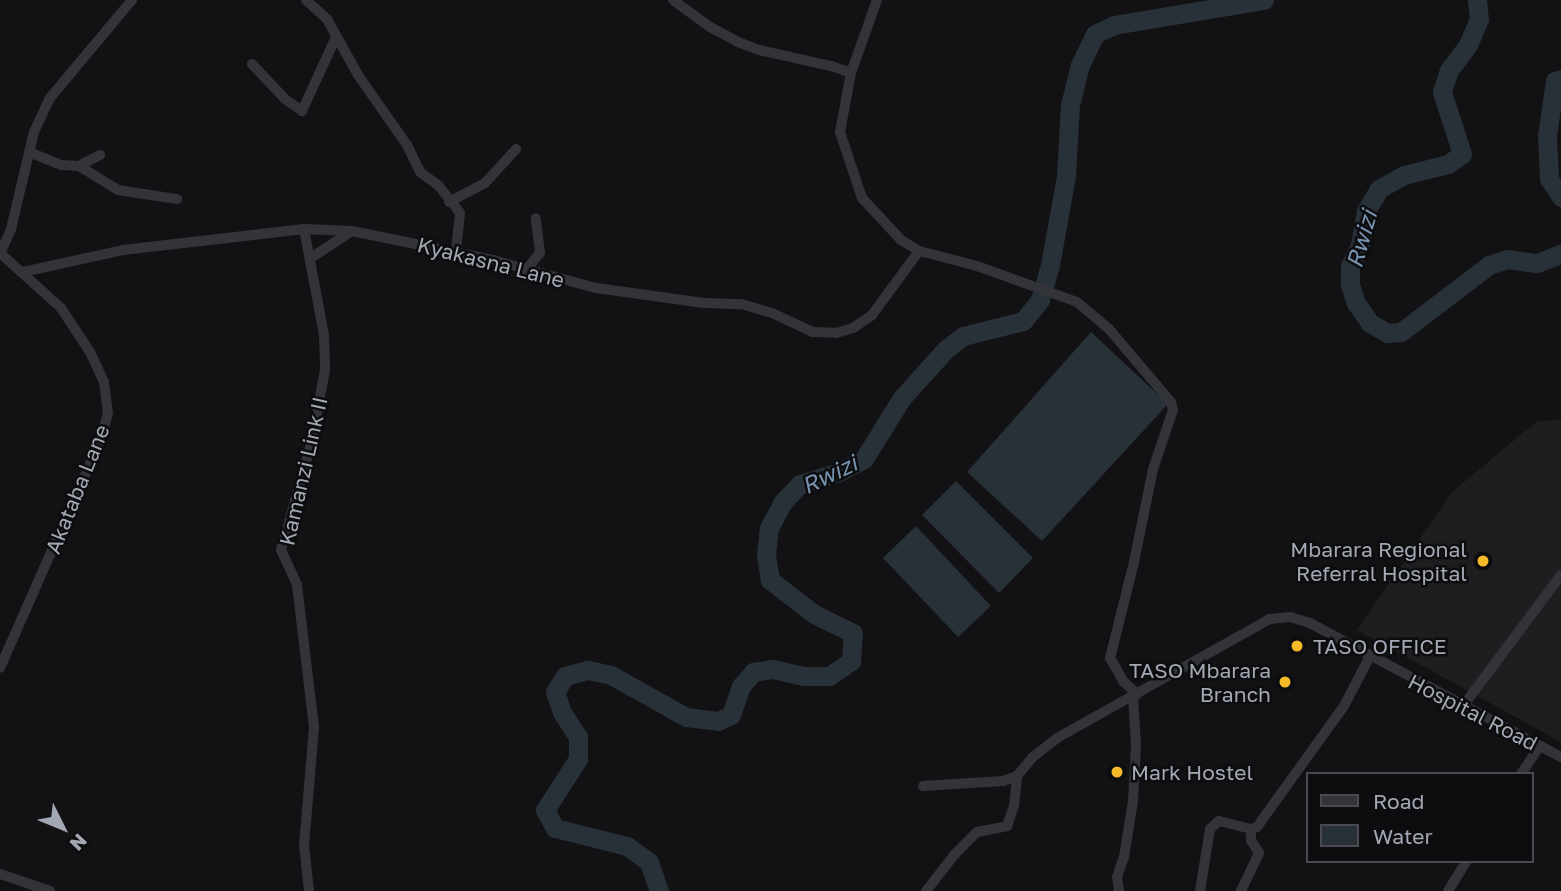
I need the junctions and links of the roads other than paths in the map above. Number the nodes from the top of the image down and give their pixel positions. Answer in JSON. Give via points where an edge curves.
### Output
{"nodes":[{"id":1,"x":132,"y":0,"type":"edge"},
{"id":2,"x":306,"y":0,"type":"edge"},
{"id":3,"x":877,"y":0,"type":"edge"},
{"id":4,"x":680,"y":2,"type":"edge"},
{"id":5,"x":336,"y":37,"type":"junction"},
{"id":6,"x":252,"y":64,"type":"dead end"},
{"id":7,"x":851,"y":73,"type":"junction"},
{"id":8,"x":516,"y":149,"type":"dead end"},
{"id":9,"x":29,"y":152,"type":"junction"},
{"id":10,"x":100,"y":155,"type":"dead end"},
{"id":11,"x":79,"y":166,"type":"junction"},
{"id":12,"x":177,"y":199,"type":"dead end"},
{"id":13,"x":449,"y":202,"type":"junction"},
{"id":14,"x":536,"y":218,"type":"dead end"},
{"id":15,"x":304,"y":229,"type":"junction"},
{"id":16,"x":352,"y":231,"type":"junction"},
{"id":17,"x":919,"y":251,"type":"junction"},
{"id":18,"x":456,"y":252,"type":"junction"},
{"id":19,"x":0,"y":254,"type":"edge"},
{"id":20,"x":312,"y":258,"type":"junction"},
{"id":21,"x":526,"y":270,"type":"junction"},
{"id":22,"x":23,"y":272,"type":"junction"},
{"id":23,"x":1561,"y":575,"type":"edge"},
{"id":24,"x":1369,"y":658,"type":"junction"},
{"id":25,"x":0,"y":668,"type":"edge"},
{"id":26,"x":1135,"y":695,"type":"junction"},
{"id":27,"x":1463,"y":706,"type":"junction"},
{"id":28,"x":1540,"y":746,"type":"junction"},
{"id":29,"x":1561,"y":757,"type":"edge"},
{"id":30,"x":1522,"y":772,"type":"edge"},
{"id":31,"x":1017,"y":776,"type":"junction"},
{"id":32,"x":923,"y":786,"type":"dead end"},
{"id":33,"x":1251,"y":829,"type":"junction"},
{"id":34,"x":1465,"y":863,"type":"edge"},
{"id":35,"x":0,"y":873,"type":"edge"},
{"id":36,"x":50,"y":891,"type":"edge"},
{"id":37,"x":309,"y":891,"type":"edge"},
{"id":38,"x":926,"y":891,"type":"edge"},
{"id":39,"x":1119,"y":891,"type":"edge"},
{"id":40,"x":1200,"y":891,"type":"edge"},
{"id":41,"x":1241,"y":891,"type":"edge"},
{"id":42,"x":1448,"y":891,"type":"edge"}],
"edges":[{"from":1,"to":9,"type":"street","via":[[50,98]]},
{"from":2,"to":5,"type":"street","via":[[327,19]]},
{"from":3,"to":7,"type":"street"},
{"from":4,"to":7,"type":"street","via":[[710,27],[759,50]]},
{"from":5,"to":6,"type":"street","via":[[302,111]]},
{"from":5,"to":13,"type":"street","via":[[420,172],[439,186]]},
{"from":7,"to":17,"type":"street","via":[[840,132],[852,174],[862,198],[879,219]]},
{"from":8,"to":13,"type":"street","via":[[485,183]]},
{"from":9,"to":11,"type":"street","via":[[62,165]]},
{"from":9,"to":19,"type":"street"},
{"from":10,"to":11,"type":"street"},
{"from":11,"to":12,"type":"street","via":[[118,190]]},
{"from":13,"to":18,"type":"street","via":[[460,213]]},
{"from":14,"to":21,"type":"street","via":[[540,253]]},
{"from":15,"to":16,"type":"street","name":"Kyakasna Lane"},
{"from":15,"to":20,"type":"street","name":"Kamanzi Link II"},
{"from":15,"to":22,"type":"street","name":"Kyakasna Lane","via":[[123,250]]},
{"from":16,"to":18,"type":"street","name":"Kyakasna Lane"},
{"from":16,"to":20,"type":"street"},
{"from":17,"to":21,"type":"street","name":"Kyakasna Lane","via":[[872,315],[836,334],[813,331],[742,304],[596,288]]},
{"from":17,"to":26,"type":"street","via":[[1077,302],[1109,329],[1160,387],[1173,410],[1153,469],[1110,658]]},
{"from":18,"to":21,"type":"street","name":"Kyakasna Lane"},
{"from":19,"to":22,"type":"street","name":"Akataba Lane"},
{"from":20,"to":37,"type":"street","name":"Kamanzi Link II","via":[[325,370],[311,444],[281,550],[297,584],[314,727],[304,845]]},
{"from":22,"to":25,"type":"street","name":"Akataba Lane","via":[[61,308],[90,352],[104,382],[108,414]]},
{"from":23,"to":27,"type":"street"},
{"from":24,"to":26,"type":"street","name":"Hospital Road","via":[[1310,623],[1290,617],[1270,619]]},
{"from":24,"to":27,"type":"street","name":"Hospital Road"},
{"from":24,"to":33,"type":"street","via":[[1344,706],[1257,827]]},
{"from":26,"to":31,"type":"street","name":"Hospital Road","via":[[1057,738]]},
{"from":26,"to":39,"type":"street","via":[[1133,801],[1117,877]]},
{"from":27,"to":28,"type":"street","name":"Hospital Road"},
{"from":28,"to":29,"type":"street","name":"Hospital Road"},
{"from":28,"to":30,"type":"street"},
{"from":31,"to":32,"type":"street"},
{"from":31,"to":38,"type":"street","via":[[1007,826],[977,832]]},
{"from":33,"to":40,"type":"street","via":[[1219,821],[1210,829]]},
{"from":33,"to":41,"type":"street","via":[[1259,853]]},
{"from":34,"to":42,"type":"street"},
{"from":35,"to":36,"type":"street"}]}
